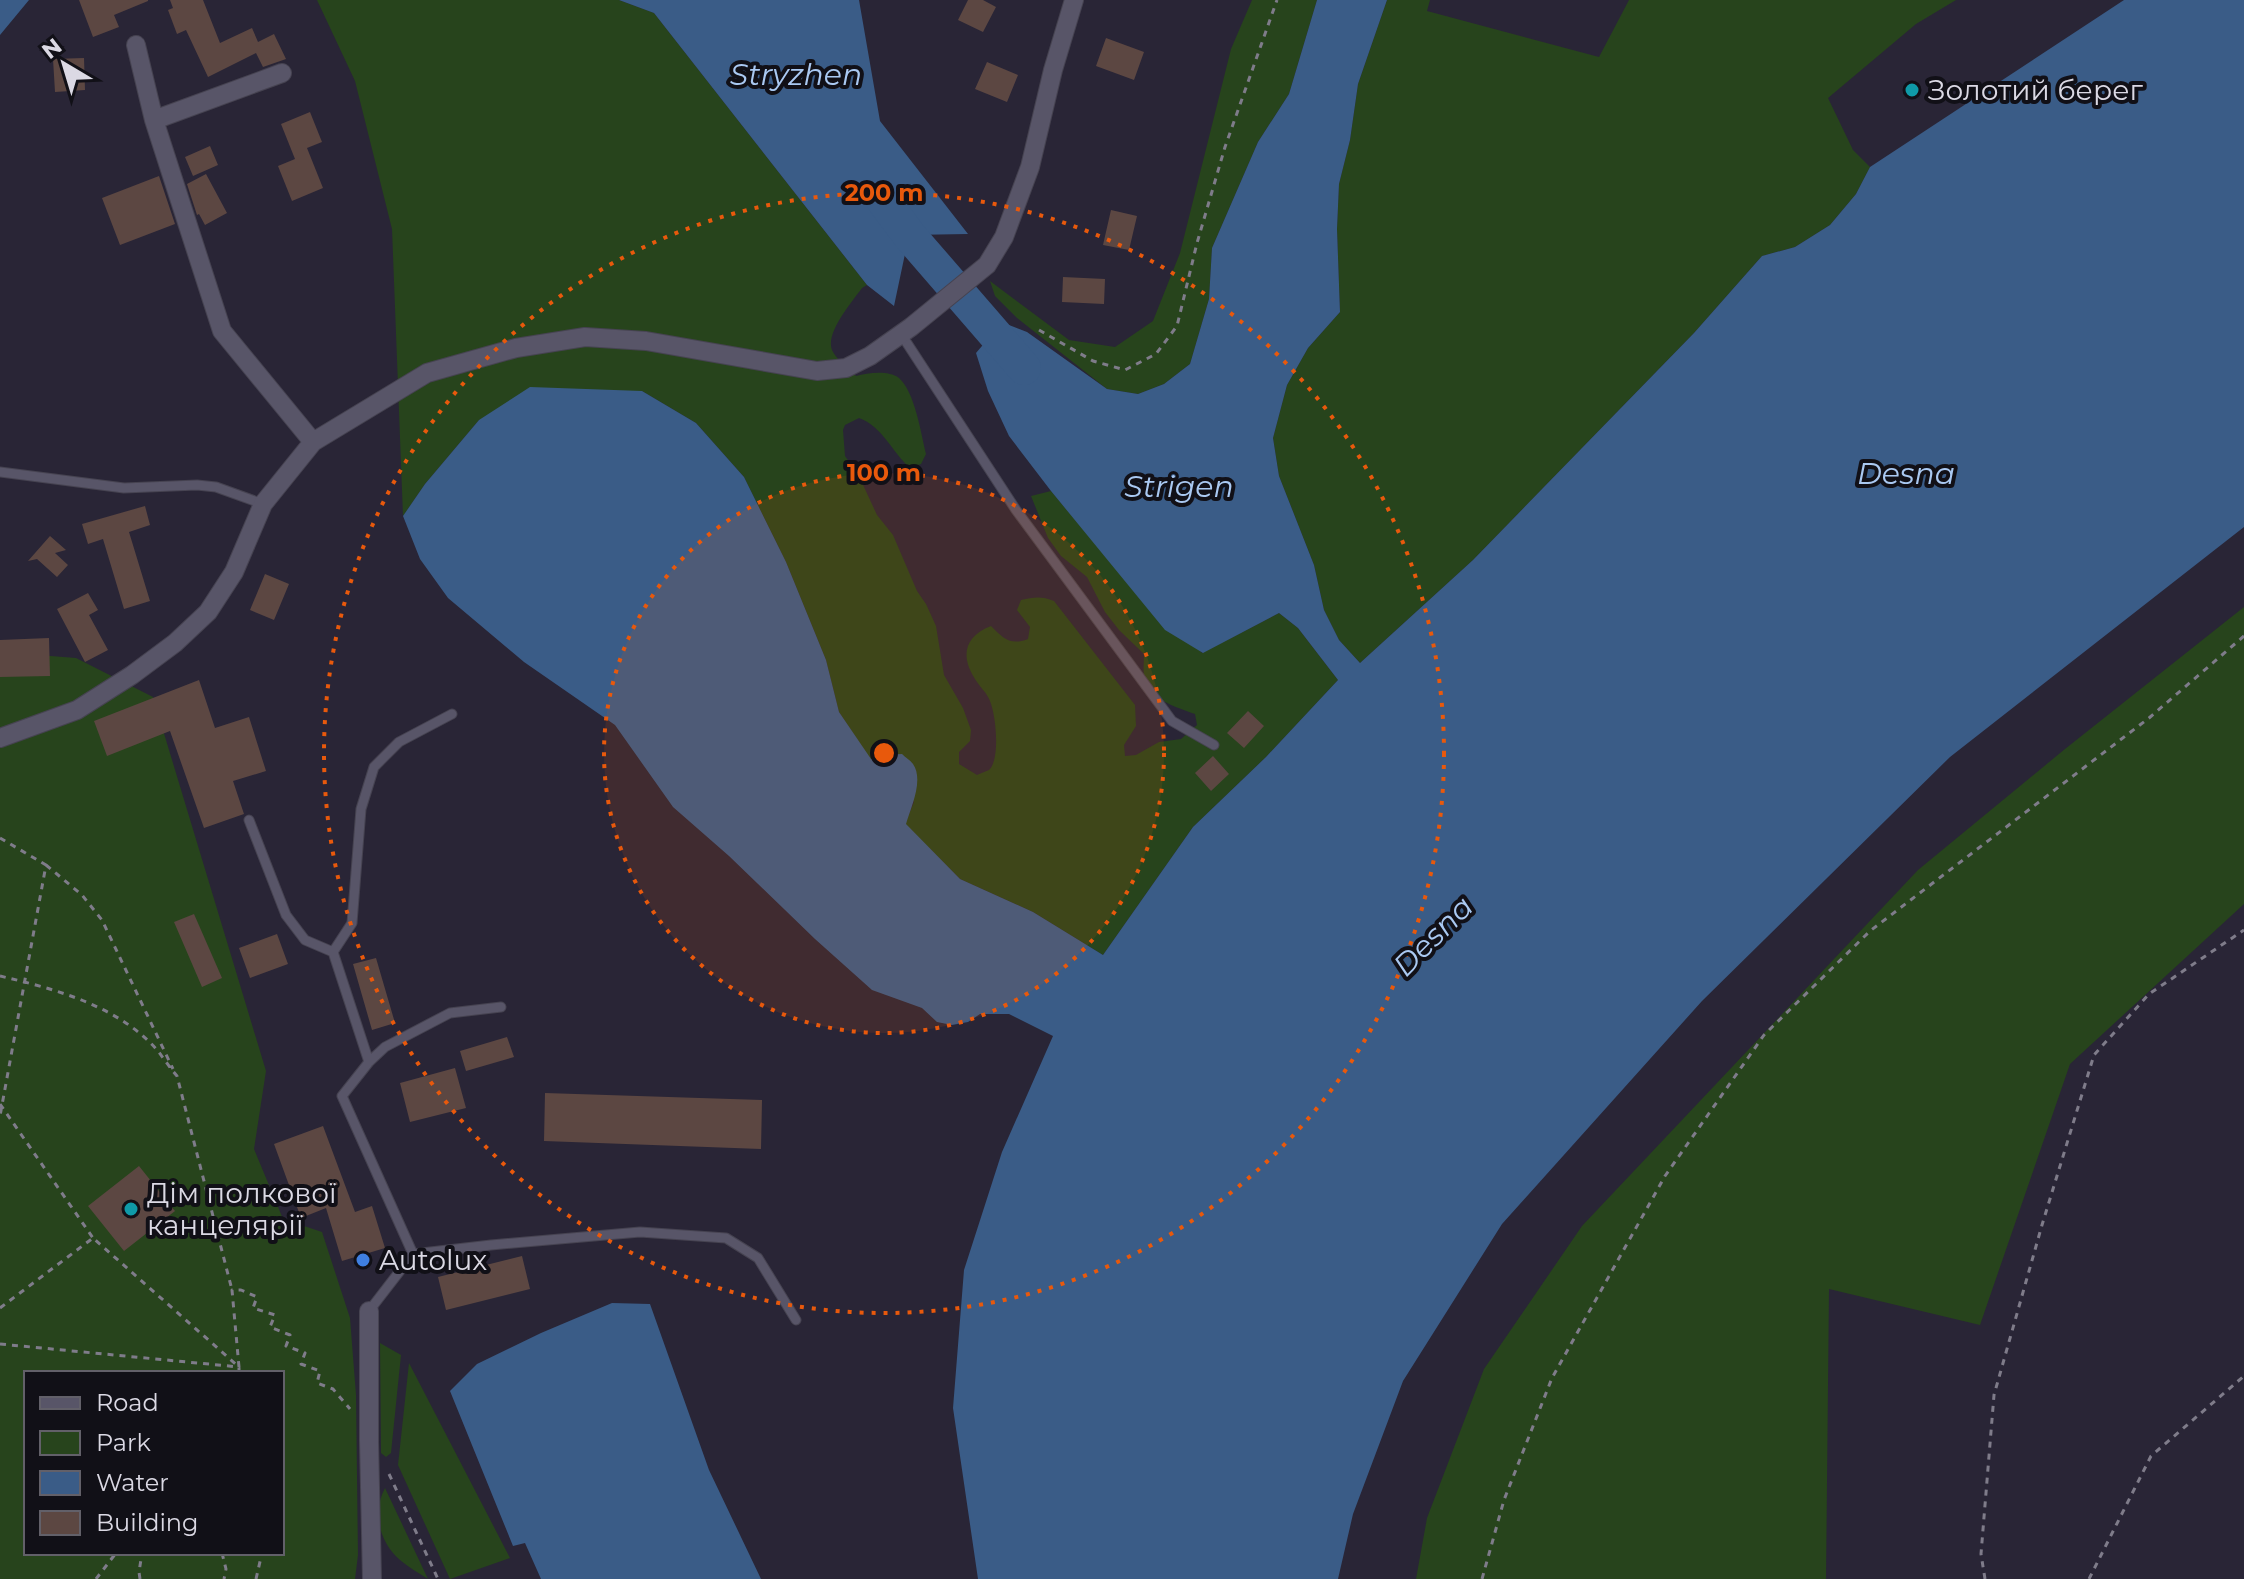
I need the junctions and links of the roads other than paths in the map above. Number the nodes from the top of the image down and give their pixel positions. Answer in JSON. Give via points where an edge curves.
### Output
{"nodes":[{"id":1,"x":1074,"y":0,"type":"edge"},
{"id":2,"x":136,"y":45,"type":"dead end"},
{"id":3,"x":282,"y":73,"type":"dead end"},
{"id":4,"x":154,"y":120,"type":"junction"},
{"id":5,"x":906,"y":330,"type":"junction"},
{"id":6,"x":313,"y":442,"type":"junction"},
{"id":7,"x":0,"y":472,"type":"edge"},
{"id":8,"x":263,"y":504,"type":"junction"},
{"id":9,"x":452,"y":714,"type":"dead end"},
{"id":10,"x":0,"y":738,"type":"edge"},
{"id":11,"x":1214,"y":745,"type":"dead end"},
{"id":12,"x":249,"y":820,"type":"dead end"},
{"id":13,"x":333,"y":952,"type":"junction"},
{"id":14,"x":501,"y":1007,"type":"dead end"},
{"id":15,"x":369,"y":1062,"type":"junction"},
{"id":16,"x":413,"y":1254,"type":"junction"},
{"id":17,"x":369,"y":1311,"type":"joint"},
{"id":18,"x":796,"y":1320,"type":"dead end"},
{"id":19,"x":374,"y":1577,"type":"edge"}],
"edges":[{"from":1,"to":5,"type":"street","via":[[1030,167],[1004,237],[987,265]]},
{"from":2,"to":4,"type":"street"},
{"from":3,"to":4,"type":"street"},
{"from":4,"to":6,"type":"street","via":[[222,331]]},
{"from":5,"to":6,"type":"street","via":[[846,368],[817,371],[646,341],[585,337],[516,348],[427,373]]},
{"from":5,"to":11,"type":"lane","via":[[1016,510],[1172,721]]},
{"from":6,"to":8,"type":"street"},
{"from":7,"to":8,"type":"lane","via":[[124,488],[216,487]]},
{"from":8,"to":10,"type":"street","via":[[234,572],[208,612],[175,643],[77,710]]},
{"from":9,"to":13,"type":"lane","via":[[399,742],[374,767],[361,809],[352,923]]},
{"from":12,"to":13,"type":"lane","via":[[286,915],[305,940]]},
{"from":13,"to":15,"type":"lane"},
{"from":14,"to":15,"type":"lane","via":[[450,1013],[385,1047]]},
{"from":15,"to":16,"type":"lane","via":[[342,1096]]},
{"from":16,"to":17,"type":"lane"},
{"from":16,"to":18,"type":"lane","via":[[640,1232],[726,1238],[758,1258]]},
{"from":17,"to":19,"type":"street"}]}
